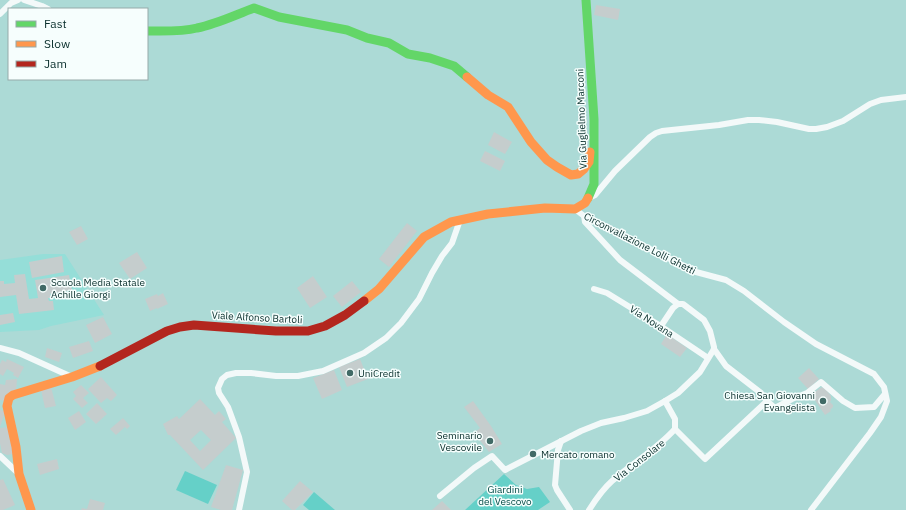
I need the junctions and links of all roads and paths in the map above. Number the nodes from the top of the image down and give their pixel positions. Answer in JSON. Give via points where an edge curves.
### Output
{"nodes":[{"id":1,"x":18,"y":0,"type":"edge"},
{"id":2,"x":24,"y":0,"type":"edge"},
{"id":3,"x":586,"y":0,"type":"edge"},
{"id":4,"x":46,"y":8,"type":"edge"},
{"id":5,"x":0,"y":14,"type":"edge"},
{"id":6,"x":148,"y":31,"type":"edge"},
{"id":7,"x":906,"y":97,"type":"edge"},
{"id":8,"x":594,"y":142,"type":"junction"},
{"id":9,"x":587,"y":198,"type":"junction"},
{"id":10,"x":575,"y":210,"type":"junction"},
{"id":11,"x":584,"y":216,"type":"junction"},
{"id":12,"x":460,"y":220,"type":"junction"},
{"id":13,"x":594,"y":289,"type":"dead end"},
{"id":14,"x":678,"y":304,"type":"junction"},
{"id":15,"x":661,"y":326,"type":"junction"},
{"id":16,"x":0,"y":348,"type":"edge"},
{"id":17,"x":714,"y":350,"type":"junction"},
{"id":18,"x":708,"y":358,"type":"junction"},
{"id":19,"x":72,"y":377,"type":"junction"},
{"id":20,"x":885,"y":394,"type":"junction"},
{"id":21,"x":665,"y":401,"type":"junction"},
{"id":22,"x":767,"y":401,"type":"junction"},
{"id":23,"x":675,"y":429,"type":"junction"},
{"id":24,"x":561,"y":441,"type":"junction"},
{"id":25,"x":0,"y":456,"type":"edge"},
{"id":26,"x":19,"y":474,"type":"junction"},
{"id":27,"x":440,"y":496,"type":"dead end"},
{"id":28,"x":31,"y":510,"type":"edge"},
{"id":29,"x":239,"y":510,"type":"edge"},
{"id":30,"x":570,"y":510,"type":"edge"},
{"id":31,"x":589,"y":510,"type":"edge"},
{"id":32,"x":811,"y":510,"type":"edge"}],
"edges":[{"from":1,"to":5,"type":"street"},
{"from":2,"to":4,"type":"street"},
{"from":3,"to":8,"type":"street","name":"Via Guglielmo Marconi"},
{"from":6,"to":8,"type":"street","via":[[184,31],[222,21],[254,8],[279,17],[347,30],[389,43],[408,54],[454,66],[488,95],[508,107],[547,160],[571,175],[578,174],[589,162],[591,145]]},
{"from":7,"to":9,"type":"street","via":[[881,100],[843,121],[816,129],[748,120],[662,131],[650,137],[615,171],[595,195]]},
{"from":8,"to":9,"type":"street","name":"Via Guglielmo Marconi","via":[[594,184]]},
{"from":9,"to":10,"type":"street","name":"Via Guglielmo Marconi","via":[[585,203]]},
{"from":10,"to":11,"type":"street","name":"Circonvallazione Lolli Ghetti"},
{"from":10,"to":12,"type":"street","via":[[545,208],[488,214]]},
{"from":11,"to":14,"type":"street","via":[[585,222],[620,260]]},
{"from":11,"to":20,"type":"street","name":"Circonvallazione Lolli Ghetti","via":[[696,272],[726,280],[816,344],[874,374],[884,387]]},
{"from":12,"to":19,"type":"street","name":"Viale Alfonso Bartoli","via":[[451,222],[424,237],[379,289],[345,315],[325,326],[308,331],[276,331],[194,324],[167,331],[101,366]]},
{"from":12,"to":29,"type":"street","via":[[452,243],[442,256],[419,299],[386,338],[364,353],[322,371],[298,376],[236,373],[222,379],[218,388],[219,393],[228,407],[239,437],[247,472]]},
{"from":13,"to":15,"type":"street","name":"Via Novana","via":[[607,293]]},
{"from":14,"to":15,"type":"street"},
{"from":14,"to":17,"type":"street","via":[[683,304],[704,320],[710,331]]},
{"from":15,"to":18,"type":"street","name":"Via Novana"},
{"from":16,"to":19,"type":"street","via":[[19,353]]},
{"from":17,"to":18,"type":"street"},
{"from":17,"to":22,"type":"street","via":[[726,366],[761,393]]},
{"from":18,"to":21,"type":"street","via":[[700,372],[678,393]]},
{"from":19,"to":26,"type":"street","name":"Viale Alfonso Bartoli","via":[[10,397],[7,406]]},
{"from":20,"to":22,"type":"street","via":[[874,406],[855,408],[821,382],[808,393],[775,408]]},
{"from":20,"to":32,"type":"street","via":[[887,401],[881,417]]},
{"from":21,"to":23,"type":"street","via":[[675,419]]},
{"from":21,"to":24,"type":"street","via":[[647,411],[601,423]]},
{"from":22,"to":23,"type":"street","via":[[705,459]]},
{"from":23,"to":31,"type":"street","name":"Via Consolare","via":[[665,440],[612,481],[598,495]]},
{"from":24,"to":27,"type":"street","via":[[505,470],[492,456]]},
{"from":24,"to":30,"type":"street","via":[[555,485]]},
{"from":25,"to":26,"type":"street","name":"Viale Alfonso Bartoli"},
{"from":26,"to":28,"type":"street","name":"Viale Alfonso Bartoli"}]}
